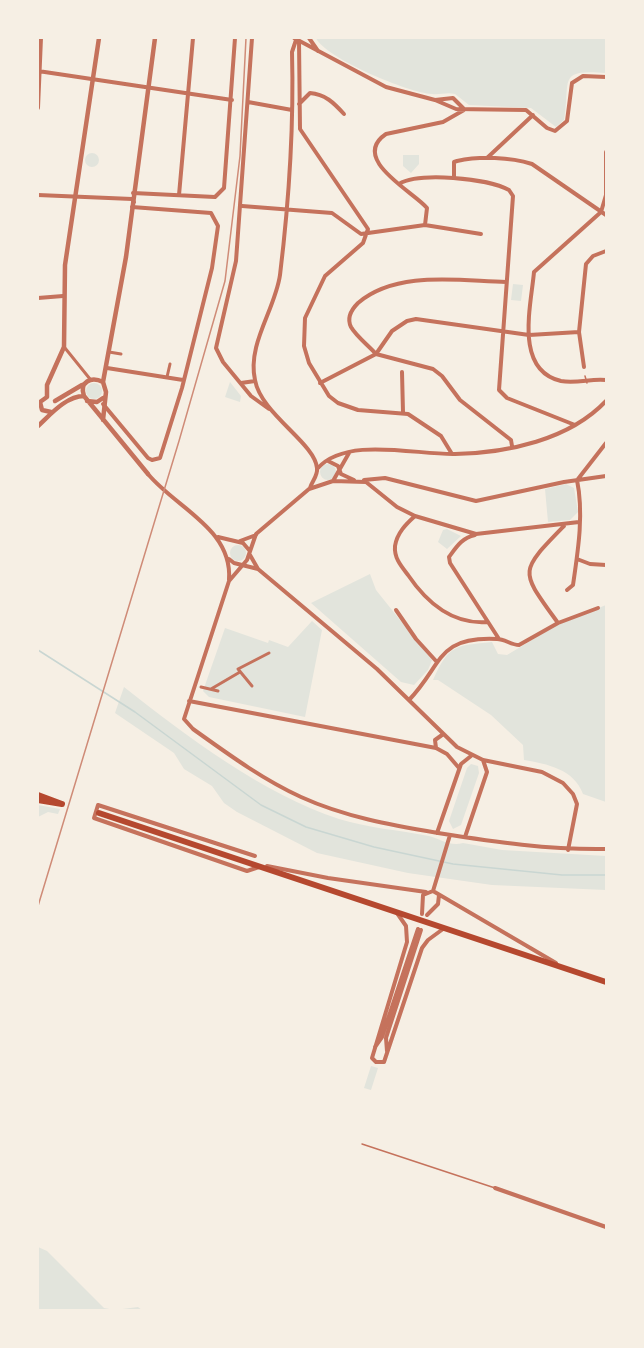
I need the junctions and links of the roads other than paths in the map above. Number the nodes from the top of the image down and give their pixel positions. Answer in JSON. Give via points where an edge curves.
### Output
{"nodes":[{"id":1,"x":41,"y":38,"type":"edge"},
{"id":2,"x":99,"y":38,"type":"edge"},
{"id":3,"x":155,"y":38,"type":"edge"},
{"id":4,"x":193,"y":38,"type":"edge"},
{"id":5,"x":235,"y":38,"type":"edge"},
{"id":6,"x":252,"y":38,"type":"edge"},
{"id":7,"x":308,"y":38,"type":"edge"},
{"id":8,"x":296,"y":40,"type":"edge"},
{"id":9,"x":318,"y":51,"type":"junction"},
{"id":10,"x":39,"y":71,"type":"edge"},
{"id":11,"x":606,"y":77,"type":"edge"},
{"id":12,"x":93,"y":80,"type":"junction"},
{"id":13,"x":148,"y":88,"type":"junction"},
{"id":14,"x":187,"y":95,"type":"junction"},
{"id":15,"x":232,"y":100,"type":"junction"},
{"id":16,"x":435,"y":100,"type":"junction"},
{"id":17,"x":248,"y":102,"type":"junction"},
{"id":18,"x":298,"y":105,"type":"junction"},
{"id":19,"x":38,"y":108,"type":"edge"},
{"id":20,"x":292,"y":110,"type":"junction"},
{"id":21,"x":465,"y":110,"type":"junction"},
{"id":22,"x":344,"y":114,"type":"dead end"},
{"id":23,"x":532,"y":115,"type":"junction"},
{"id":24,"x":606,"y":152,"type":"edge"},
{"id":25,"x":486,"y":158,"type":"junction"},
{"id":26,"x":454,"y":178,"type":"junction"},
{"id":27,"x":399,"y":184,"type":"junction"},
{"id":28,"x":132,"y":193,"type":"junction"},
{"id":29,"x":38,"y":195,"type":"edge"},
{"id":30,"x":179,"y":195,"type":"junction"},
{"id":31,"x":74,"y":196,"type":"junction"},
{"id":32,"x":132,"y":199,"type":"junction"},
{"id":33,"x":242,"y":206,"type":"junction"},
{"id":34,"x":134,"y":207,"type":"junction"},
{"id":35,"x":286,"y":209,"type":"junction"},
{"id":36,"x":601,"y":212,"type":"junction"},
{"id":37,"x":606,"y":215,"type":"edge"},
{"id":38,"x":425,"y":225,"type":"junction"},
{"id":39,"x":368,"y":233,"type":"junction"},
{"id":40,"x":481,"y":234,"type":"dead end"},
{"id":41,"x":606,"y":250,"type":"edge"},
{"id":42,"x":506,"y":282,"type":"junction"},
{"id":43,"x":63,"y":296,"type":"junction"},
{"id":44,"x":38,"y":298,"type":"edge"},
{"id":45,"x":502,"y":332,"type":"junction"},
{"id":46,"x":579,"y":332,"type":"junction"},
{"id":47,"x":529,"y":335,"type":"junction"},
{"id":48,"x":64,"y":347,"type":"junction"},
{"id":49,"x":109,"y":352,"type":"junction"},
{"id":50,"x":121,"y":354,"type":"dead end"},
{"id":51,"x":376,"y":354,"type":"junction"},
{"id":52,"x":170,"y":364,"type":"dead end"},
{"id":53,"x":107,"y":368,"type":"junction"},
{"id":54,"x":584,"y":368,"type":"dead end"},
{"id":55,"x":402,"y":372,"type":"dead end"},
{"id":56,"x":585,"y":376,"type":"dead end"},
{"id":57,"x":167,"y":377,"type":"junction"},
{"id":58,"x":90,"y":379,"type":"junction"},
{"id":59,"x":183,"y":380,"type":"junction"},
{"id":60,"x":606,"y":380,"type":"edge"},
{"id":61,"x":255,"y":381,"type":"junction"},
{"id":62,"x":103,"y":382,"type":"junction"},
{"id":63,"x":85,"y":383,"type":"junction"},
{"id":64,"x":240,"y":383,"type":"junction"},
{"id":65,"x":587,"y":383,"type":"junction"},
{"id":66,"x":320,"y":384,"type":"junction"},
{"id":67,"x":42,"y":397,"type":"edge"},
{"id":68,"x":85,"y":399,"type":"junction"},
{"id":69,"x":55,"y":401,"type":"junction"},
{"id":70,"x":103,"y":401,"type":"junction"},
{"id":71,"x":606,"y":402,"type":"edge"},
{"id":72,"x":39,"y":407,"type":"edge"},
{"id":73,"x":269,"y":409,"type":"junction"},
{"id":74,"x":53,"y":411,"type":"junction"},
{"id":75,"x":403,"y":412,"type":"junction"},
{"id":76,"x":103,"y":420,"type":"junction"},
{"id":77,"x":575,"y":425,"type":"junction"},
{"id":78,"x":38,"y":426,"type":"edge"},
{"id":79,"x":606,"y":443,"type":"edge"},
{"id":80,"x":512,"y":446,"type":"junction"},
{"id":81,"x":349,"y":452,"type":"junction"},
{"id":82,"x":452,"y":454,"type":"junction"},
{"id":83,"x":316,"y":459,"type":"junction"},
{"id":84,"x":327,"y":461,"type":"junction"},
{"id":85,"x":343,"y":464,"type":"junction"},
{"id":86,"x":318,"y":468,"type":"junction"},
{"id":87,"x":340,"y":471,"type":"junction"},
{"id":88,"x":147,"y":474,"type":"joint"},
{"id":89,"x":317,"y":476,"type":"junction"},
{"id":90,"x":606,"y":476,"type":"edge"},
{"id":91,"x":346,"y":477,"type":"junction"},
{"id":92,"x":380,"y":477,"type":"junction"},
{"id":93,"x":577,"y":480,"type":"junction"},
{"id":94,"x":333,"y":481,"type":"junction"},
{"id":95,"x":358,"y":482,"type":"junction"},
{"id":96,"x":323,"y":484,"type":"junction"},
{"id":97,"x":309,"y":489,"type":"junction"},
{"id":98,"x":374,"y":489,"type":"junction"},
{"id":99,"x":415,"y":516,"type":"junction"},
{"id":100,"x":579,"y":522,"type":"junction"},
{"id":101,"x":564,"y":526,"type":"junction"},
{"id":102,"x":464,"y":531,"type":"junction"},
{"id":103,"x":256,"y":534,"type":"junction"},
{"id":104,"x":476,"y":534,"type":"junction"},
{"id":105,"x":218,"y":537,"type":"junction"},
{"id":106,"x":465,"y":538,"type":"junction"},
{"id":107,"x":237,"y":542,"type":"junction"},
{"id":108,"x":249,"y":552,"type":"junction"},
{"id":109,"x":227,"y":553,"type":"junction"},
{"id":110,"x":228,"y":559,"type":"junction"},
{"id":111,"x":577,"y":559,"type":"junction"},
{"id":112,"x":242,"y":564,"type":"junction"},
{"id":113,"x":606,"y":565,"type":"edge"},
{"id":114,"x":258,"y":569,"type":"junction"},
{"id":115,"x":229,"y":580,"type":"junction"},
{"id":116,"x":567,"y":590,"type":"dead end"},
{"id":117,"x":598,"y":608,"type":"dead end"},
{"id":118,"x":396,"y":610,"type":"dead end"},
{"id":119,"x":488,"y":622,"type":"junction"},
{"id":120,"x":558,"y":623,"type":"junction"},
{"id":121,"x":499,"y":639,"type":"junction"},
{"id":122,"x":269,"y":653,"type":"dead end"},
{"id":123,"x":436,"y":661,"type":"junction"},
{"id":124,"x":240,"y":672,"type":"junction"},
{"id":125,"x":252,"y":686,"type":"dead end"},
{"id":126,"x":201,"y":687,"type":"dead end"},
{"id":127,"x":211,"y":689,"type":"junction"},
{"id":128,"x":218,"y":691,"type":"dead end"},
{"id":129,"x":410,"y":700,"type":"junction"},
{"id":130,"x":189,"y":701,"type":"junction"},
{"id":131,"x":442,"y":735,"type":"junction"},
{"id":132,"x":450,"y":741,"type":"junction"},
{"id":133,"x":436,"y":748,"type":"junction"},
{"id":134,"x":443,"y":751,"type":"junction"},
{"id":135,"x":473,"y":756,"type":"junction"},
{"id":136,"x":483,"y":760,"type":"junction"},
{"id":137,"x":459,"y":768,"type":"junction"},
{"id":138,"x":99,"y":813,"type":"dead end"},
{"id":139,"x":437,"y":833,"type":"junction"},
{"id":140,"x":450,"y":835,"type":"junction"},
{"id":141,"x":465,"y":837,"type":"junction"},
{"id":142,"x":606,"y":849,"type":"edge"},
{"id":143,"x":568,"y":850,"type":"junction"},
{"id":144,"x":255,"y":856,"type":"dead end"},
{"id":145,"x":242,"y":861,"type":"junction"},
{"id":146,"x":259,"y":867,"type":"junction"},
{"id":147,"x":432,"y":891,"type":"junction"},
{"id":148,"x":426,"y":892,"type":"junction"},
{"id":149,"x":439,"y":894,"type":"junction"},
{"id":150,"x":397,"y":913,"type":"junction"},
{"id":151,"x":444,"y":928,"type":"junction"},
{"id":152,"x":564,"y":968,"type":"junction"},
{"id":153,"x":606,"y":982,"type":"edge"},
{"id":154,"x":375,"y":1047,"type":"junction"},
{"id":155,"x":387,"y":1051,"type":"junction"},
{"id":156,"x":362,"y":1144,"type":"dead end"},
{"id":157,"x":495,"y":1188,"type":"joint"},
{"id":158,"x":606,"y":1227,"type":"edge"}],
"edges":[{"from":1,"to":10,"type":"street"},
{"from":2,"to":12,"type":"street"},
{"from":3,"to":13,"type":"street"},
{"from":4,"to":14,"type":"street"},
{"from":5,"to":15,"type":"street"},
{"from":6,"to":17,"type":"street"},
{"from":7,"to":8,"type":"street"},
{"from":7,"to":9,"type":"street"},
{"from":8,"to":9,"type":"street"},
{"from":8,"to":18,"type":"street"},
{"from":8,"to":20,"type":"street","via":[[292,52]]},
{"from":9,"to":16,"type":"street","via":[[386,87]]},
{"from":10,"to":12,"type":"street"},
{"from":10,"to":19,"type":"street"},
{"from":11,"to":23,"type":"street","via":[[583,76],[572,83],[567,121],[562,128],[547,128]]},
{"from":12,"to":13,"type":"street"},
{"from":12,"to":31,"type":"street"},
{"from":13,"to":14,"type":"street"},
{"from":13,"to":28,"type":"street"},
{"from":14,"to":15,"type":"street"},
{"from":14,"to":30,"type":"street"},
{"from":15,"to":30,"type":"street","via":[[224,188],[215,197]]},
{"from":16,"to":21,"type":"street"},
{"from":16,"to":21,"type":"street","via":[[453,98]]},
{"from":17,"to":20,"type":"street"},
{"from":17,"to":33,"type":"street"},
{"from":18,"to":22,"type":"street","via":[[310,93],[318,94]]},
{"from":18,"to":39,"type":"street","via":[[301,132],[368,226]]},
{"from":20,"to":35,"type":"street"},
{"from":21,"to":23,"type":"street","via":[[513,108]]},
{"from":21,"to":27,"type":"street","via":[[443,122],[381,137],[376,158],[387,176]]},
{"from":23,"to":25,"type":"street"},
{"from":24,"to":36,"type":"street","via":[[606,195]]},
{"from":25,"to":26,"type":"street","via":[[454,162]]},
{"from":25,"to":36,"type":"street","via":[[532,164]]},
{"from":26,"to":27,"type":"street","via":[[408,179]]},
{"from":26,"to":42,"type":"street","via":[[504,187],[513,196]]},
{"from":27,"to":38,"type":"street","via":[[427,208]]},
{"from":28,"to":30,"type":"street"},
{"from":28,"to":32,"type":"street"},
{"from":29,"to":31,"type":"street"},
{"from":31,"to":32,"type":"street"},
{"from":31,"to":43,"type":"street"},
{"from":32,"to":34,"type":"street"},
{"from":33,"to":35,"type":"street"},
{"from":33,"to":64,"type":"street","via":[[236,261],[216,348]]},
{"from":34,"to":49,"type":"street"},
{"from":34,"to":59,"type":"street","via":[[211,213],[218,226],[212,268]]},
{"from":35,"to":39,"type":"street","via":[[332,213],[359,234]]},
{"from":35,"to":61,"type":"street","via":[[278,287],[255,350]]},
{"from":36,"to":37,"type":"street"},
{"from":36,"to":47,"type":"street","via":[[534,272]]},
{"from":38,"to":39,"type":"street"},
{"from":38,"to":40,"type":"street"},
{"from":39,"to":66,"type":"street","via":[[363,243],[325,276],[305,318],[304,346]]},
{"from":41,"to":46,"type":"street","via":[[586,264]]},
{"from":42,"to":45,"type":"street"},
{"from":42,"to":51,"type":"street","via":[[413,280],[366,296],[352,308],[349,317],[351,327]]},
{"from":43,"to":44,"type":"street"},
{"from":43,"to":48,"type":"street"},
{"from":45,"to":47,"type":"street"},
{"from":45,"to":51,"type":"street","via":[[407,321],[392,331]]},
{"from":45,"to":77,"type":"street","via":[[499,390],[507,398]]},
{"from":46,"to":47,"type":"street"},
{"from":46,"to":54,"type":"street"},
{"from":47,"to":65,"type":"street","via":[[528,349],[544,373],[562,381]]},
{"from":48,"to":58,"type":"street"},
{"from":48,"to":67,"type":"street"},
{"from":49,"to":50,"type":"street"},
{"from":49,"to":53,"type":"street"},
{"from":51,"to":66,"type":"street"},
{"from":51,"to":80,"type":"street","via":[[433,369],[459,400],[511,440]]},
{"from":52,"to":57,"type":"street"},
{"from":53,"to":57,"type":"street"},
{"from":53,"to":62,"type":"street"},
{"from":55,"to":75,"type":"street"},
{"from":56,"to":65,"type":"lane"},
{"from":57,"to":59,"type":"street"},
{"from":58,"to":62,"type":"street"},
{"from":58,"to":63,"type":"street"},
{"from":59,"to":70,"type":"street","via":[[162,456],[156,460],[148,458]]},
{"from":60,"to":65,"type":"street"},
{"from":61,"to":64,"type":"street"},
{"from":61,"to":73,"type":"street"},
{"from":62,"to":70,"type":"street"},
{"from":63,"to":68,"type":"street"},
{"from":63,"to":69,"type":"street"},
{"from":64,"to":73,"type":"street"},
{"from":66,"to":75,"type":"street","via":[[329,396],[346,407]]},
{"from":67,"to":69,"type":"street"},
{"from":67,"to":72,"type":"street"},
{"from":68,"to":70,"type":"street"},
{"from":68,"to":74,"type":"street","via":[[75,397]]},
{"from":68,"to":76,"type":"street"},
{"from":69,"to":74,"type":"street"},
{"from":70,"to":76,"type":"street"},
{"from":71,"to":77,"type":"street"},
{"from":72,"to":74,"type":"street","via":[[44,412]]},
{"from":73,"to":83,"type":"street"},
{"from":74,"to":78,"type":"street"},
{"from":75,"to":82,"type":"street","via":[[433,429]]},
{"from":76,"to":88,"type":"street"},
{"from":77,"to":80,"type":"street"},
{"from":79,"to":93,"type":"street"},
{"from":80,"to":82,"type":"street"},
{"from":81,"to":82,"type":"street"},
{"from":81,"to":84,"type":"street"},
{"from":81,"to":85,"type":"street"},
{"from":83,"to":84,"type":"street"},
{"from":83,"to":86,"type":"street"},
{"from":84,"to":86,"type":"street"},
{"from":84,"to":87,"type":"street"},
{"from":85,"to":87,"type":"street"},
{"from":85,"to":91,"type":"street"},
{"from":86,"to":89,"type":"street"},
{"from":87,"to":91,"type":"street"},
{"from":87,"to":94,"type":"street"},
{"from":88,"to":105,"type":"street"},
{"from":89,"to":96,"type":"street"},
{"from":89,"to":97,"type":"street"},
{"from":90,"to":93,"type":"street"},
{"from":91,"to":95,"type":"street"},
{"from":92,"to":93,"type":"street","via":[[476,501]]},
{"from":92,"to":95,"type":"street"},
{"from":92,"to":98,"type":"street"},
{"from":93,"to":100,"type":"street","via":[[581,498]]},
{"from":94,"to":95,"type":"street"},
{"from":94,"to":96,"type":"street"},
{"from":95,"to":98,"type":"street"},
{"from":96,"to":97,"type":"street"},
{"from":97,"to":103,"type":"street"},
{"from":98,"to":99,"type":"street"},
{"from":99,"to":102,"type":"street"},
{"from":99,"to":119,"type":"street","via":[[399,534],[395,555],[399,563],[422,596],[435,607],[464,619]]},
{"from":100,"to":101,"type":"street"},
{"from":100,"to":111,"type":"street"},
{"from":101,"to":104,"type":"street"},
{"from":101,"to":120,"type":"street","via":[[532,558],[529,568],[533,589]]},
{"from":102,"to":104,"type":"street"},
{"from":102,"to":106,"type":"street"},
{"from":103,"to":107,"type":"street"},
{"from":103,"to":108,"type":"street"},
{"from":104,"to":106,"type":"street"},
{"from":105,"to":107,"type":"street"},
{"from":105,"to":109,"type":"street"},
{"from":106,"to":119,"type":"street","via":[[448,557]]},
{"from":107,"to":108,"type":"street"},
{"from":107,"to":109,"type":"street"},
{"from":108,"to":112,"type":"street"},
{"from":108,"to":114,"type":"street"},
{"from":109,"to":110,"type":"street"},
{"from":110,"to":112,"type":"street"},
{"from":110,"to":115,"type":"street"},
{"from":111,"to":113,"type":"street"},
{"from":111,"to":116,"type":"street","via":[[573,585]]},
{"from":112,"to":114,"type":"street"},
{"from":112,"to":115,"type":"street"},
{"from":114,"to":129,"type":"street"},
{"from":115,"to":130,"type":"street"},
{"from":117,"to":120,"type":"street"},
{"from":118,"to":123,"type":"street"},
{"from":119,"to":121,"type":"street"},
{"from":120,"to":121,"type":"street","via":[[519,645]]},
{"from":121,"to":123,"type":"street","via":[[459,642]]},
{"from":122,"to":124,"type":"street","via":[[238,669]]},
{"from":123,"to":129,"type":"street"},
{"from":124,"to":125,"type":"street"},
{"from":124,"to":127,"type":"street"},
{"from":126,"to":127,"type":"street"},
{"from":127,"to":128,"type":"street"},
{"from":129,"to":131,"type":"street"},
{"from":130,"to":133,"type":"street"},
{"from":130,"to":139,"type":"street","via":[[185,722],[243,765],[300,797],[349,815]]},
{"from":131,"to":132,"type":"street"},
{"from":131,"to":133,"type":"street","via":[[435,740]]},
{"from":132,"to":134,"type":"street","via":[[449,748]]},
{"from":132,"to":135,"type":"street"},
{"from":133,"to":134,"type":"street"},
{"from":134,"to":137,"type":"street"},
{"from":135,"to":136,"type":"street"},
{"from":135,"to":137,"type":"street"},
{"from":136,"to":141,"type":"street","via":[[487,772]]},
{"from":136,"to":143,"type":"street","via":[[542,772],[568,788],[577,804]]},
{"from":137,"to":139,"type":"street"},
{"from":138,"to":145,"type":"main road"},
{"from":139,"to":140,"type":"street"},
{"from":140,"to":141,"type":"street"},
{"from":140,"to":147,"type":"street"},
{"from":141,"to":143,"type":"street"},
{"from":142,"to":143,"type":"street"},
{"from":144,"to":146,"type":"street","via":[[98,806],[94,818],[247,871]]},
{"from":145,"to":146,"type":"main road"},
{"from":145,"to":148,"type":"street"},
{"from":146,"to":150,"type":"main road"},
{"from":147,"to":148,"type":"street"},
{"from":147,"to":149,"type":"street"},
{"from":148,"to":149,"type":"street","via":[[422,898],[424,914],[438,904]]},
{"from":149,"to":152,"type":"street"},
{"from":150,"to":151,"type":"main road"},
{"from":150,"to":154,"type":"street","via":[[406,926],[407,942]]},
{"from":151,"to":152,"type":"main road"},
{"from":151,"to":155,"type":"street","via":[[422,948]]},
{"from":152,"to":153,"type":"main road"},
{"from":154,"to":155,"type":"street","via":[[372,1058],[376,1062],[384,1062]]},
{"from":154,"to":155,"type":"street","via":[[420,929],[386,1038]]},
{"from":156,"to":157,"type":"lane"},
{"from":157,"to":158,"type":"street"}]}
